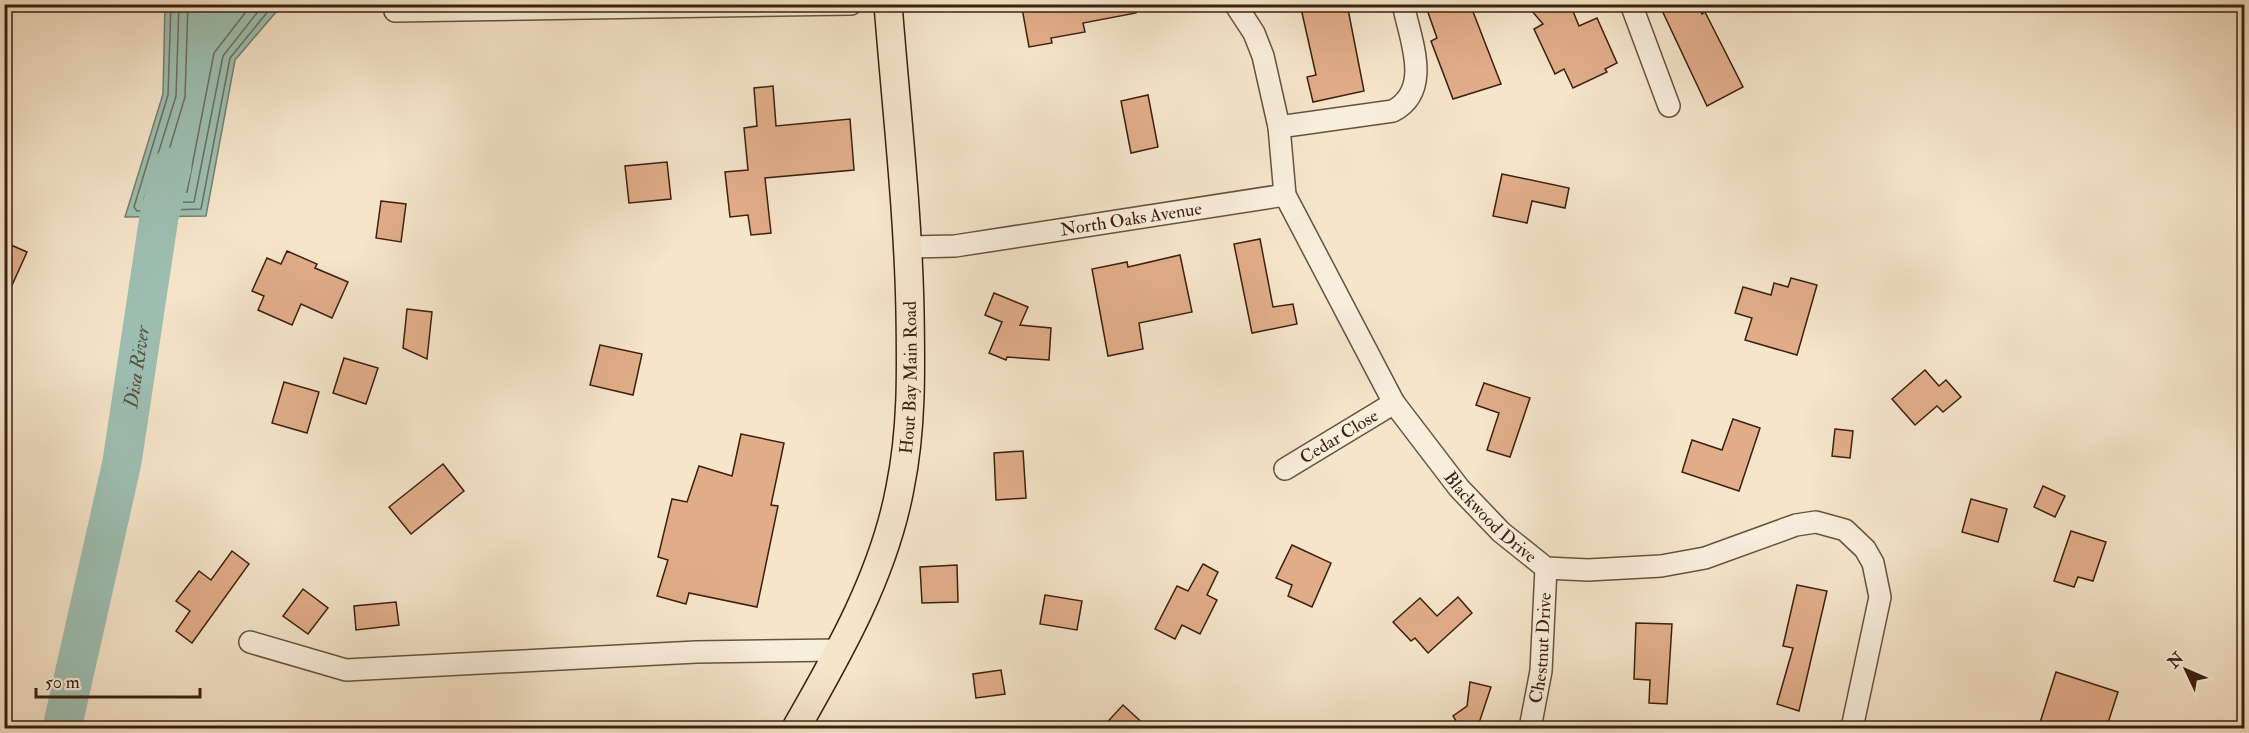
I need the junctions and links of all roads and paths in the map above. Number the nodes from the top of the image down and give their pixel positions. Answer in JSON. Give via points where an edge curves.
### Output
{"nodes":[{"id":1,"x":851,"y":4,"type":"edge"},
{"id":2,"x":888,"y":4,"type":"edge"},
{"id":3,"x":1235,"y":4,"type":"edge"},
{"id":4,"x":1403,"y":4,"type":"edge"},
{"id":5,"x":1631,"y":4,"type":"edge"},
{"id":6,"x":395,"y":11,"type":"dead end"},
{"id":7,"x":1669,"y":106,"type":"dead end"},
{"id":8,"x":1279,"y":127,"type":"junction"},
{"id":9,"x":1285,"y":195,"type":"junction"},
{"id":10,"x":909,"y":247,"type":"junction"},
{"id":11,"x":1394,"y":403,"type":"junction"},
{"id":12,"x":1285,"y":469,"type":"dead end"},
{"id":13,"x":1546,"y":568,"type":"junction"},
{"id":14,"x":250,"y":642,"type":"dead end"},
{"id":15,"x":839,"y":650,"type":"junction"},
{"id":16,"x":796,"y":729,"type":"edge"},
{"id":17,"x":1530,"y":729,"type":"edge"},
{"id":18,"x":1852,"y":729,"type":"edge"}],
"edges":[{"from":1,"to":6,"type":"street"},
{"from":2,"to":10,"type":"main road","name":"Hout Bay Main Road"},
{"from":3,"to":8,"type":"street","via":[[1263,56]]},
{"from":4,"to":8,"type":"street","via":[[1416,68],[1415,87],[1407,104],[1393,111]]},
{"from":5,"to":7,"type":"street"},
{"from":8,"to":9,"type":"street"},
{"from":9,"to":10,"type":"street","name":"North Oaks Avenue","via":[[955,246]]},
{"from":9,"to":11,"type":"street","name":"Blackwood Drive"},
{"from":10,"to":15,"type":"main road","name":"Hout Bay Main Road","via":[[912,399],[900,488],[865,599]]},
{"from":11,"to":12,"type":"street","name":"Cedar Close"},
{"from":11,"to":13,"type":"street","name":"Blackwood Drive","via":[[1481,513]]},
{"from":13,"to":17,"type":"street","name":"Chestnut Drive","via":[[1541,671]]},
{"from":13,"to":18,"type":"street","name":"Blackwood Drive","via":[[1661,566],[1714,555],[1796,525],[1828,524],[1845,530],[1874,563],[1880,597]]},
{"from":14,"to":15,"type":"street","via":[[346,670],[696,652]]},
{"from":15,"to":16,"type":"main road","name":"Hout Bay Main Road"}]}
